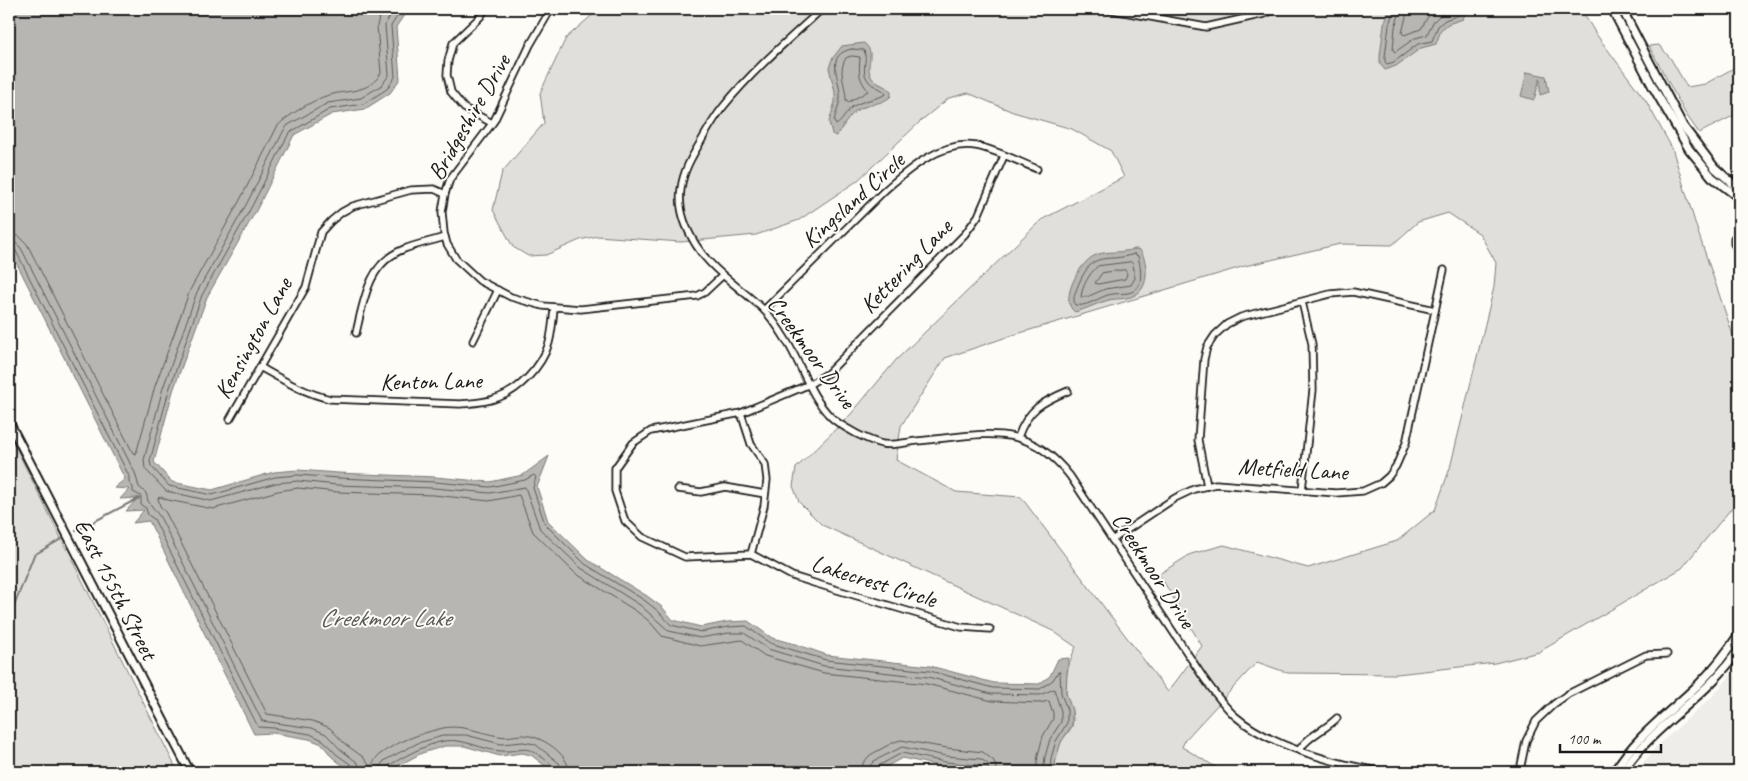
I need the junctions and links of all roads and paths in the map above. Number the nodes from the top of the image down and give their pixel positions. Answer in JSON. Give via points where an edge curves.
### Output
{"nodes":[{"id":1,"x":485,"y":9,"type":"edge"},
{"id":2,"x":551,"y":9,"type":"edge"},
{"id":3,"x":822,"y":9,"type":"edge"},
{"id":4,"x":1107,"y":9,"type":"edge"},
{"id":5,"x":1276,"y":9,"type":"edge"},
{"id":6,"x":1612,"y":9,"type":"edge"},
{"id":7,"x":1622,"y":9,"type":"edge"},
{"id":8,"x":492,"y":123,"type":"junction"},
{"id":9,"x":1004,"y":156,"type":"junction"},
{"id":10,"x":1037,"y":169,"type":"dead end"},
{"id":11,"x":1739,"y":189,"type":"edge"},
{"id":12,"x":445,"y":194,"type":"junction"},
{"id":13,"x":1739,"y":198,"type":"edge"},
{"id":14,"x":1739,"y":232,"type":"edge"},
{"id":15,"x":445,"y":237,"type":"junction"},
{"id":16,"x":1739,"y":250,"type":"edge"},
{"id":17,"x":1444,"y":270,"type":"dead end"},
{"id":18,"x":722,"y":276,"type":"junction"},
{"id":19,"x":498,"y":290,"type":"junction"},
{"id":20,"x":1302,"y":302,"type":"junction"},
{"id":21,"x":554,"y":308,"type":"junction"},
{"id":22,"x":764,"y":310,"type":"junction"},
{"id":23,"x":1436,"y":310,"type":"junction"},
{"id":24,"x":356,"y":333,"type":"dead end"},
{"id":25,"x":473,"y":341,"type":"dead end"},
{"id":26,"x":260,"y":367,"type":"junction"},
{"id":27,"x":810,"y":384,"type":"junction"},
{"id":28,"x":1068,"y":391,"type":"dead end"},
{"id":29,"x":741,"y":413,"type":"junction"},
{"id":30,"x":230,"y":419,"type":"dead end"},
{"id":31,"x":9,"y":422,"type":"edge"},
{"id":32,"x":1018,"y":437,"type":"junction"},
{"id":33,"x":1207,"y":486,"type":"junction"},
{"id":34,"x":678,"y":489,"type":"dead end"},
{"id":35,"x":1302,"y":490,"type":"junction"},
{"id":36,"x":765,"y":494,"type":"junction"},
{"id":37,"x":1112,"y":540,"type":"junction"},
{"id":38,"x":751,"y":554,"type":"junction"},
{"id":39,"x":990,"y":628,"type":"dead end"},
{"id":40,"x":1739,"y":634,"type":"edge"},
{"id":41,"x":1739,"y":648,"type":"edge"},
{"id":42,"x":1667,"y":654,"type":"dead end"},
{"id":43,"x":1337,"y":718,"type":"dead end"},
{"id":44,"x":1299,"y":750,"type":"junction"},
{"id":45,"x":1520,"y":770,"type":"junction"},
{"id":46,"x":190,"y":772,"type":"edge"},
{"id":47,"x":1386,"y":772,"type":"edge"},
{"id":48,"x":1496,"y":772,"type":"edge"},
{"id":49,"x":1537,"y":772,"type":"edge"},
{"id":50,"x":1614,"y":772,"type":"edge"},
{"id":51,"x":1622,"y":772,"type":"edge"}],
"edges":[{"from":1,"to":8,"type":"street","via":[[453,44],[447,75],[451,92],[464,108]]},
{"from":2,"to":8,"type":"street","name":"Bridgeshire Drive"},
{"from":3,"to":18,"type":"street","name":"Creekmoor Drive","via":[[723,107],[691,157],[684,174],[680,191],[685,223],[696,245]]},
{"from":4,"to":5,"type":"street","via":[[1206,27]]},
{"from":6,"to":13,"type":"street","via":[[1689,150],[1712,177]]},
{"from":7,"to":11,"type":"street","via":[[1683,126],[1715,168]]},
{"from":8,"to":12,"type":"street","name":"Bridgeshire Drive","via":[[450,179]]},
{"from":9,"to":10,"type":"street","name":"Kingsland Circle"},
{"from":9,"to":22,"type":"street","name":"Kingsland Circle","via":[[974,146],[947,148],[900,176]]},
{"from":9,"to":27,"type":"street","name":"Kettering Lane","via":[[978,216],[965,234],[828,373]]},
{"from":12,"to":15,"type":"street","name":"Bridgeshire Drive","via":[[442,212]]},
{"from":12,"to":26,"type":"street","name":"Kensington Lane","via":[[426,188],[411,190],[353,206],[331,221],[322,232],[306,287]]},
{"from":14,"to":16,"type":"street","via":[[1734,244]]},
{"from":15,"to":19,"type":"street","name":"Bridgeshire Drive","via":[[456,260],[468,272]]},
{"from":15,"to":24,"type":"street","via":[[403,249],[381,264],[369,284]]},
{"from":17,"to":23,"type":"street","name":"Metfield Lane"},
{"from":18,"to":21,"type":"street","name":"Bridgeshire Drive","via":[[705,292],[690,297],[581,309]]},
{"from":18,"to":22,"type":"street","name":"Creekmoor Drive"},
{"from":19,"to":21,"type":"street","name":"Bridgeshire Drive","via":[[526,302]]},
{"from":19,"to":25,"type":"street"},
{"from":20,"to":23,"type":"street","via":[[1353,292]]},
{"from":20,"to":33,"type":"street","via":[[1241,317],[1227,324],[1207,347],[1198,440]]},
{"from":20,"to":35,"type":"street","via":[[1312,344],[1313,390]]},
{"from":21,"to":26,"type":"street","name":"Kenton Lane","via":[[549,344],[540,363],[511,392],[480,403],[330,399],[299,389]]},
{"from":22,"to":27,"type":"street","name":"Creekmoor Drive","via":[[786,340]]},
{"from":23,"to":35,"type":"street","name":"Metfield Lane","via":[[1406,443],[1389,476],[1370,488],[1356,492]]},
{"from":26,"to":30,"type":"street","name":"Kensington Lane"},
{"from":27,"to":29,"type":"street"},
{"from":27,"to":32,"type":"street","name":"Creekmoor Drive","via":[[831,417],[854,432],[884,444],[981,434]]},
{"from":28,"to":32,"type":"street","via":[[1033,410]]},
{"from":29,"to":36,"type":"street","via":[[751,444],[766,464]]},
{"from":29,"to":38,"type":"street","via":[[651,431],[633,443],[615,468],[615,491],[625,520],[642,538],[685,557]]},
{"from":31,"to":46,"type":"street","name":"East 155th Street"},
{"from":32,"to":37,"type":"street","name":"Creekmoor Drive","via":[[1057,459]]},
{"from":33,"to":35,"type":"street","name":"Metfield Lane"},
{"from":33,"to":37,"type":"street","name":"Metfield Lane","via":[[1175,498]]},
{"from":34,"to":36,"type":"street","via":[[701,492],[725,487]]},
{"from":36,"to":38,"type":"street"},
{"from":37,"to":44,"type":"street","name":"Creekmoor Drive","via":[[1217,696],[1235,716],[1254,730]]},
{"from":38,"to":39,"type":"street","name":"Lakecrest Circle","via":[[792,576],[814,583],[961,627]]},
{"from":40,"to":50,"type":"street","via":[[1723,659],[1631,747]]},
{"from":41,"to":51,"type":"street","via":[[1715,679],[1637,751]]},
{"from":42,"to":45,"type":"street","via":[[1646,654],[1554,704],[1536,721],[1526,741]]},
{"from":43,"to":44,"type":"street","via":[[1310,737]]},
{"from":44,"to":47,"type":"street","name":"Creekmoor Drive","via":[[1359,768]]},
{"from":45,"to":48,"type":"street"},
{"from":45,"to":49,"type":"street"}]}
